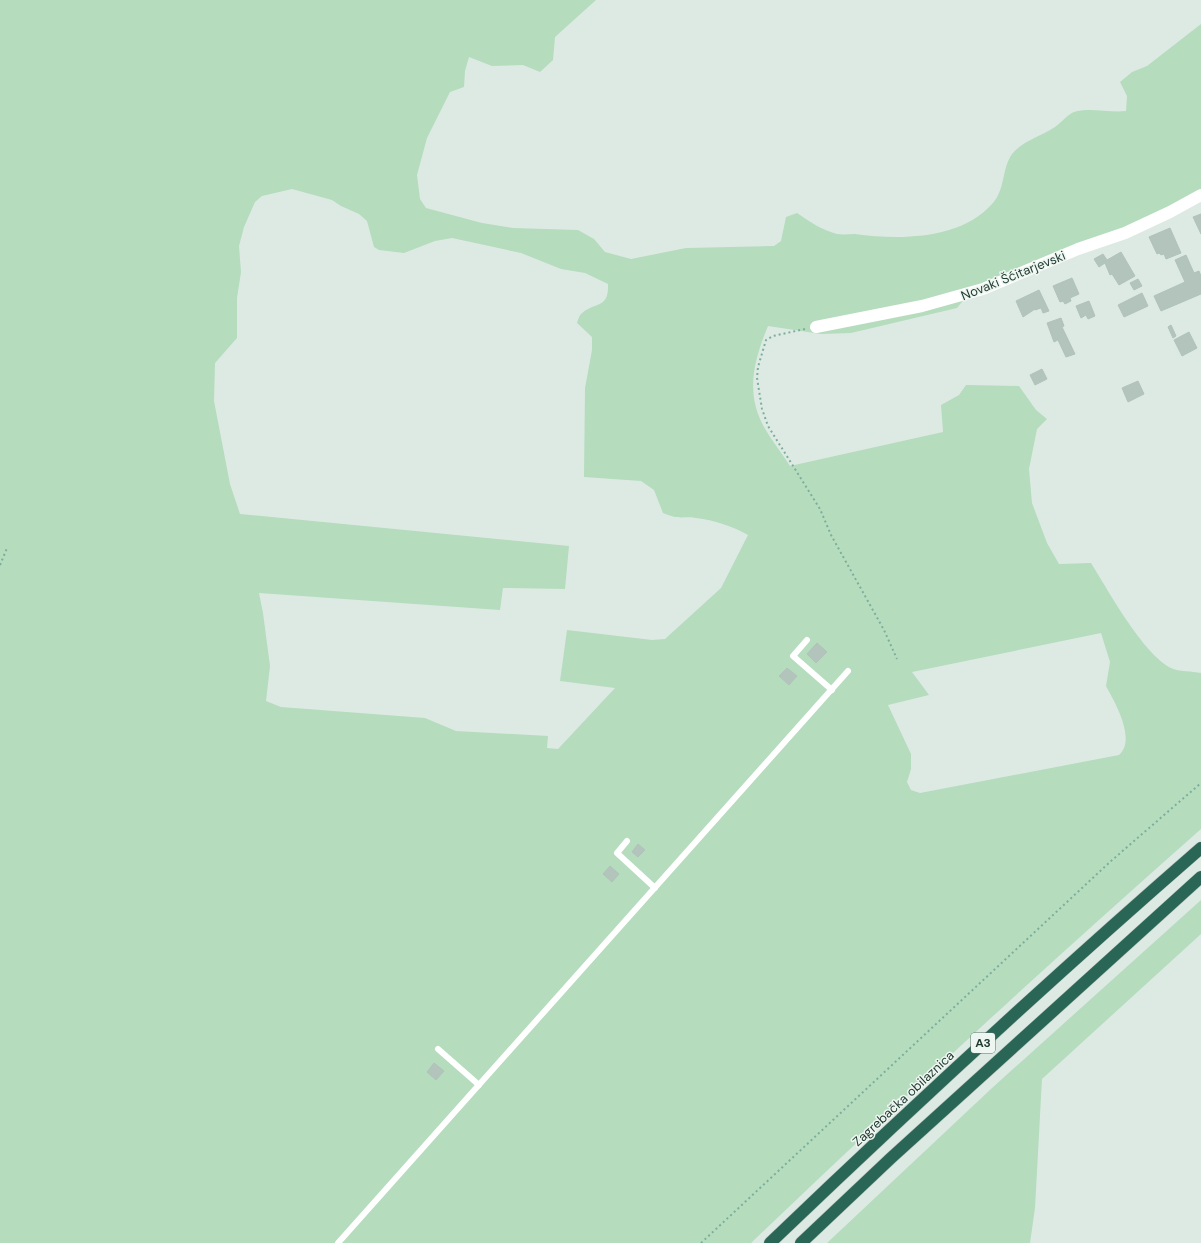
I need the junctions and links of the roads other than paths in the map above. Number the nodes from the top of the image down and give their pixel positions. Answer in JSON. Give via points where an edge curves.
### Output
{"nodes":[{"id":1,"x":1201,"y":195,"type":"edge"},
{"id":2,"x":816,"y":327,"type":"road end"},
{"id":3,"x":807,"y":640,"type":"dead end"},
{"id":4,"x":848,"y":671,"type":"dead end"},
{"id":5,"x":832,"y":690,"type":"junction"},
{"id":6,"x":627,"y":841,"type":"dead end"},
{"id":7,"x":1201,"y":848,"type":"edge"},
{"id":8,"x":1201,"y":877,"type":"edge"},
{"id":9,"x":655,"y":888,"type":"junction"},
{"id":10,"x":438,"y":1049,"type":"dead end"},
{"id":11,"x":479,"y":1085,"type":"junction"},
{"id":12,"x":338,"y":1243,"type":"edge"},
{"id":13,"x":770,"y":1243,"type":"edge"},
{"id":14,"x":801,"y":1243,"type":"edge"}],
"edges":[{"from":1,"to":2,"type":"street","name":"Novaki Šćitarjevski","via":[[1125,233],[983,289],[922,306]]},
{"from":3,"to":5,"type":"lane","via":[[793,656]]},
{"from":4,"to":5,"type":"lane"},
{"from":5,"to":9,"type":"lane"},
{"from":6,"to":9,"type":"lane","via":[[617,852]]},
{"from":7,"to":13,"type":"highway","name":"Zagrebačka obilaznica","number":"A3","via":[[1019,1010]]},
{"from":8,"to":14,"type":"highway","number":"A3","via":[[890,1158]]},
{"from":9,"to":11,"type":"lane"},
{"from":10,"to":11,"type":"lane"},
{"from":11,"to":12,"type":"lane"}]}
